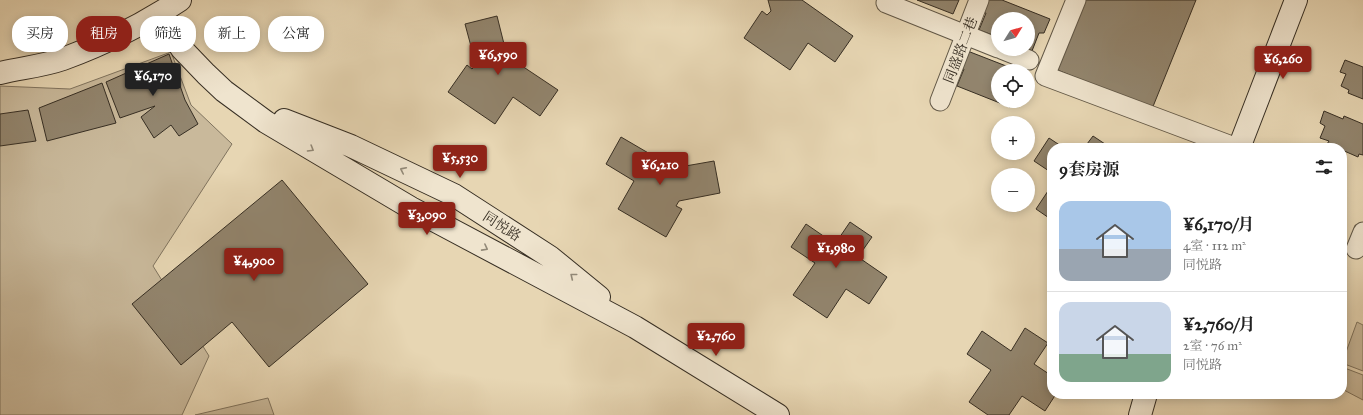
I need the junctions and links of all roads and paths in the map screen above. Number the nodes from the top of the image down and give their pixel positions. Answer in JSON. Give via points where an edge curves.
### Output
{"nodes":[{"id":1,"x":180,"y":0,"type":"edge"},
{"id":2,"x":979,"y":0,"type":"edge"},
{"id":3,"x":1076,"y":0,"type":"edge"},
{"id":4,"x":1296,"y":0,"type":"edge"},
{"id":5,"x":887,"y":2,"type":"edge"},
{"id":6,"x":159,"y":14,"type":"junction"},
{"id":7,"x":966,"y":35,"type":"junction"},
{"id":8,"x":991,"y":45,"type":"edge"},
{"id":9,"x":1018,"y":56,"type":"edge"},
{"id":10,"x":1028,"y":60,"type":"dead end"},
{"id":11,"x":0,"y":73,"type":"edge"},
{"id":12,"x":940,"y":101,"type":"dead end"},
{"id":13,"x":243,"y":105,"type":"junction"},
{"id":14,"x":1225,"y":143,"type":"edge"},
{"id":15,"x":1240,"y":143,"type":"edge"},
{"id":16,"x":635,"y":327,"type":"junction"},
{"id":17,"x":1145,"y":399,"type":"edge"},
{"id":18,"x":778,"y":415,"type":"edge"},
{"id":19,"x":1140,"y":415,"type":"edge"}],
"edges":[{"from":1,"to":6,"type":"street"},
{"from":2,"to":7,"type":"street","name":"同盛路二巷"},
{"from":3,"to":14,"type":"street","via":[[1045,76]]},
{"from":4,"to":15,"type":"street"},
{"from":5,"to":7,"type":"street"},
{"from":6,"to":11,"type":"street","via":[[117,37],[62,59]]},
{"from":6,"to":13,"type":"street","name":"同悦路","via":[[182,49],[206,74]]},
{"from":7,"to":8,"type":"street"},
{"from":7,"to":12,"type":"street","name":"同盛路二巷"},
{"from":9,"to":10,"type":"street"},
{"from":13,"to":16,"type":"street","name":"同悦路","one_way":true,"via":[[266,122],[411,208]]},
{"from":16,"to":13,"type":"street","name":"同悦路","one_way":true,"via":[[550,257],[454,195],[351,146]]},
{"from":16,"to":18,"type":"street","name":"同悦路"},
{"from":17,"to":19,"type":"street"}]}
